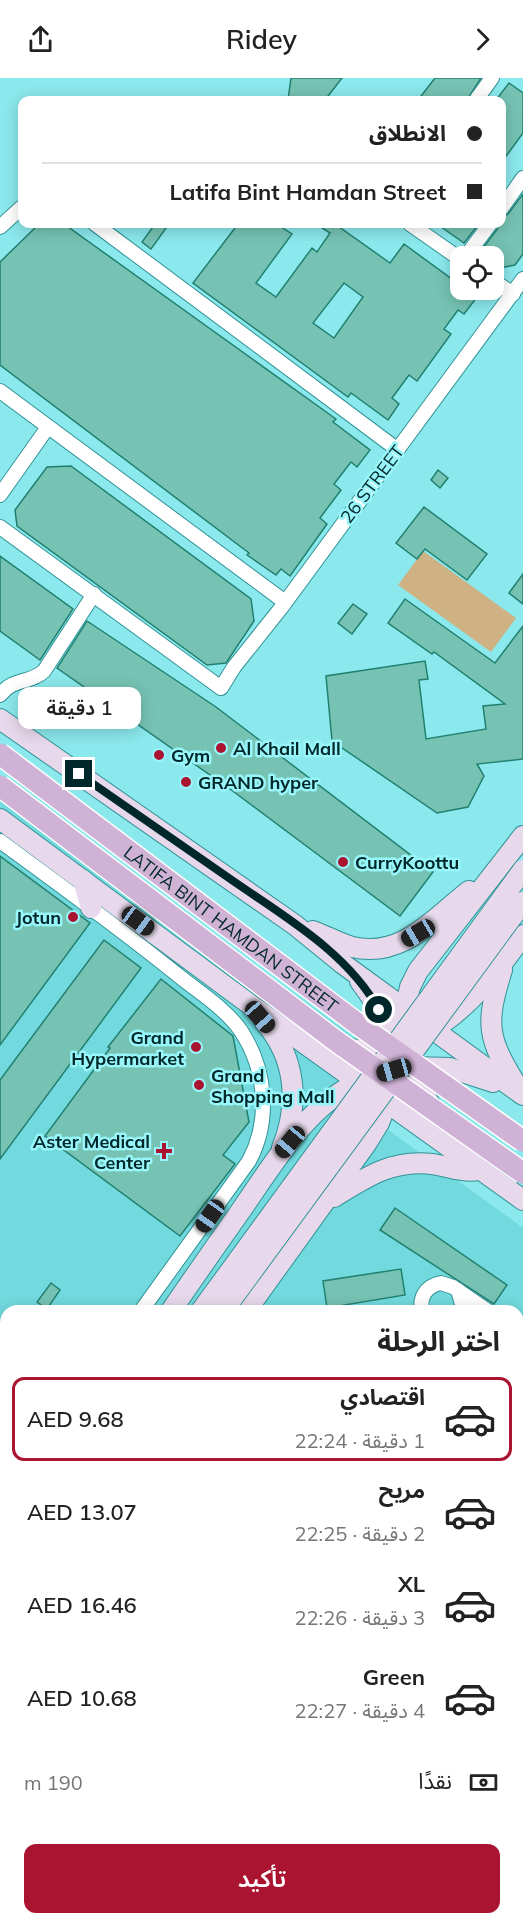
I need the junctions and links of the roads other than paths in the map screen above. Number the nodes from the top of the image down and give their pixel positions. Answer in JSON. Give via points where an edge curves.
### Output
{"nodes":[{"id":1,"x":492,"y":78,"type":"edge"},
{"id":2,"x":479,"y":96,"type":"edge"},
{"id":3,"x":523,"y":178,"type":"edge"},
{"id":4,"x":506,"y":201,"type":"edge"},
{"id":5,"x":18,"y":211,"type":"edge"},
{"id":6,"x":0,"y":227,"type":"edge"},
{"id":7,"x":100,"y":228,"type":"edge"},
{"id":8,"x":416,"y":228,"type":"edge"},
{"id":9,"x":487,"y":228,"type":"edge"},
{"id":10,"x":474,"y":246,"type":"edge"},
{"id":11,"x":450,"y":252,"type":"edge"},
{"id":12,"x":523,"y":279,"type":"edge"},
{"id":13,"x":504,"y":288,"type":"edge"},
{"id":14,"x":513,"y":294,"type":"junction"},
{"id":15,"x":0,"y":391,"type":"edge"},
{"id":16,"x":48,"y":426,"type":"junction"},
{"id":17,"x":398,"y":450,"type":"junction"},
{"id":18,"x":0,"y":495,"type":"edge"},
{"id":19,"x":0,"y":527,"type":"edge"},
{"id":20,"x":94,"y":594,"type":"junction"},
{"id":21,"x":285,"y":602,"type":"junction"},
{"id":22,"x":0,"y":695,"type":"edge"},
{"id":23,"x":0,"y":719,"type":"edge"},
{"id":24,"x":0,"y":753,"type":"edge"},
{"id":25,"x":0,"y":786,"type":"edge"},
{"id":26,"x":0,"y":819,"type":"edge"},
{"id":27,"x":523,"y":836,"type":"edge"},
{"id":28,"x":0,"y":841,"type":"edge"},
{"id":29,"x":523,"y":870,"type":"edge"},
{"id":30,"x":489,"y":879,"type":"junction"},
{"id":31,"x":83,"y":880,"type":"junction"},
{"id":32,"x":523,"y":902,"type":"edge"},
{"id":33,"x":91,"y":908,"type":"junction"},
{"id":34,"x":295,"y":924,"type":"junction"},
{"id":35,"x":523,"y":935,"type":"edge"},
{"id":36,"x":506,"y":960,"type":"junction"},
{"id":37,"x":343,"y":964,"type":"junction"},
{"id":38,"x":248,"y":1003,"type":"junction"},
{"id":39,"x":404,"y":1007,"type":"junction"},
{"id":40,"x":434,"y":1030,"type":"junction"},
{"id":41,"x":399,"y":1044,"type":"junction"},
{"id":42,"x":402,"y":1068,"type":"junction"},
{"id":43,"x":358,"y":1082,"type":"junction"},
{"id":44,"x":522,"y":1094,"type":"edge"},
{"id":45,"x":387,"y":1104,"type":"junction"},
{"id":46,"x":523,"y":1141,"type":"edge"},
{"id":47,"x":278,"y":1157,"type":"junction"},
{"id":48,"x":480,"y":1169,"type":"junction"},
{"id":49,"x":523,"y":1173,"type":"edge"},
{"id":50,"x":523,"y":1200,"type":"edge"},
{"id":51,"x":326,"y":1202,"type":"junction"},
{"id":52,"x":458,"y":1290,"type":"junction"},
{"id":53,"x":145,"y":1305,"type":"edge"},
{"id":54,"x":175,"y":1305,"type":"edge"},
{"id":55,"x":205,"y":1305,"type":"edge"},
{"id":56,"x":227,"y":1305,"type":"edge"},
{"id":57,"x":250,"y":1305,"type":"edge"},
{"id":58,"x":422,"y":1305,"type":"edge"},
{"id":59,"x":462,"y":1305,"type":"edge"},
{"id":60,"x":479,"y":1305,"type":"edge"}],
"edges":[{"from":1,"to":2,"type":"street"},
{"from":3,"to":4,"type":"street"},
{"from":5,"to":6,"type":"street"},
{"from":7,"to":17,"type":"street"},
{"from":8,"to":11,"type":"street"},
{"from":9,"to":10,"type":"street"},
{"from":12,"to":14,"type":"street","name":"26 STREET"},
{"from":13,"to":14,"type":"street"},
{"from":14,"to":17,"type":"street","name":"26 STREET"},
{"from":15,"to":16,"type":"street"},
{"from":16,"to":18,"type":"street"},
{"from":16,"to":21,"type":"street"},
{"from":17,"to":21,"type":"street","name":"26 STREET"},
{"from":19,"to":20,"type":"street"},
{"from":20,"to":21,"type":"street","name":"26 STREET","via":[[221,688]]},
{"from":20,"to":22,"type":"street","via":[[44,671],[10,685]]},
{"from":23,"to":34,"type":"street","name":"LATIFA BINT HAMDAN STREET"},
{"from":24,"to":46,"type":"main road","name":"LATIFA BINT HAMDAN STREET","bridge":true,"via":[[331,1004]]},
{"from":25,"to":49,"type":"main road","name":"LATIFA BINT HAMDAN STREET","bridge":true,"via":[[336,1041]]},
{"from":26,"to":31,"type":"street"},
{"from":27,"to":30,"type":"street"},
{"from":28,"to":33,"type":"street"},
{"from":29,"to":55,"type":"street","bridge":true},
{"from":30,"to":34,"type":"street","via":[[418,933],[387,947],[352,947]]},
{"from":30,"to":39,"type":"street","via":[[418,971]]},
{"from":31,"to":33,"type":"street"},
{"from":31,"to":38,"type":"street"},
{"from":32,"to":56,"type":"street","bridge":true},
{"from":33,"to":53,"type":"street","via":[[230,1017],[249,1046],[263,1096],[261,1130],[249,1161]]},
{"from":34,"to":37,"type":"street","name":"LATIFA BINT HAMDAN STREET"},
{"from":35,"to":36,"type":"street"},
{"from":36,"to":40,"type":"street","via":[[464,1008]]},
{"from":36,"to":44,"type":"street","via":[[493,999],[491,1030],[495,1049]]},
{"from":37,"to":39,"type":"street"},
{"from":37,"to":41,"type":"street","via":[[373,999]]},
{"from":38,"to":41,"type":"street","via":[[264,1006],[308,1036],[332,1046],[360,1050]]},
{"from":38,"to":43,"type":"street"},
{"from":38,"to":47,"type":"street","via":[[280,1042],[291,1069],[291,1113]]},
{"from":39,"to":40,"type":"street"},
{"from":39,"to":41,"type":"street"},
{"from":40,"to":41,"type":"street"},
{"from":40,"to":44,"type":"street"},
{"from":41,"to":42,"type":"street"},
{"from":42,"to":43,"type":"street"},
{"from":42,"to":44,"type":"street","via":[[442,1067],[470,1072]]},
{"from":42,"to":45,"type":"street"},
{"from":42,"to":48,"type":"street"},
{"from":43,"to":45,"type":"street"},
{"from":43,"to":47,"type":"street","via":[[316,1111]]},
{"from":45,"to":48,"type":"street"},
{"from":45,"to":51,"type":"street","via":[[373,1133]]},
{"from":47,"to":54,"type":"street"},
{"from":48,"to":50,"type":"street"},
{"from":48,"to":51,"type":"street","via":[[400,1164],[370,1175]]},
{"from":51,"to":57,"type":"street"},
{"from":52,"to":58,"type":"street","via":[[447,1284],[434,1284],[422,1296]]},
{"from":52,"to":59,"type":"street"},
{"from":52,"to":60,"type":"street"}]}
